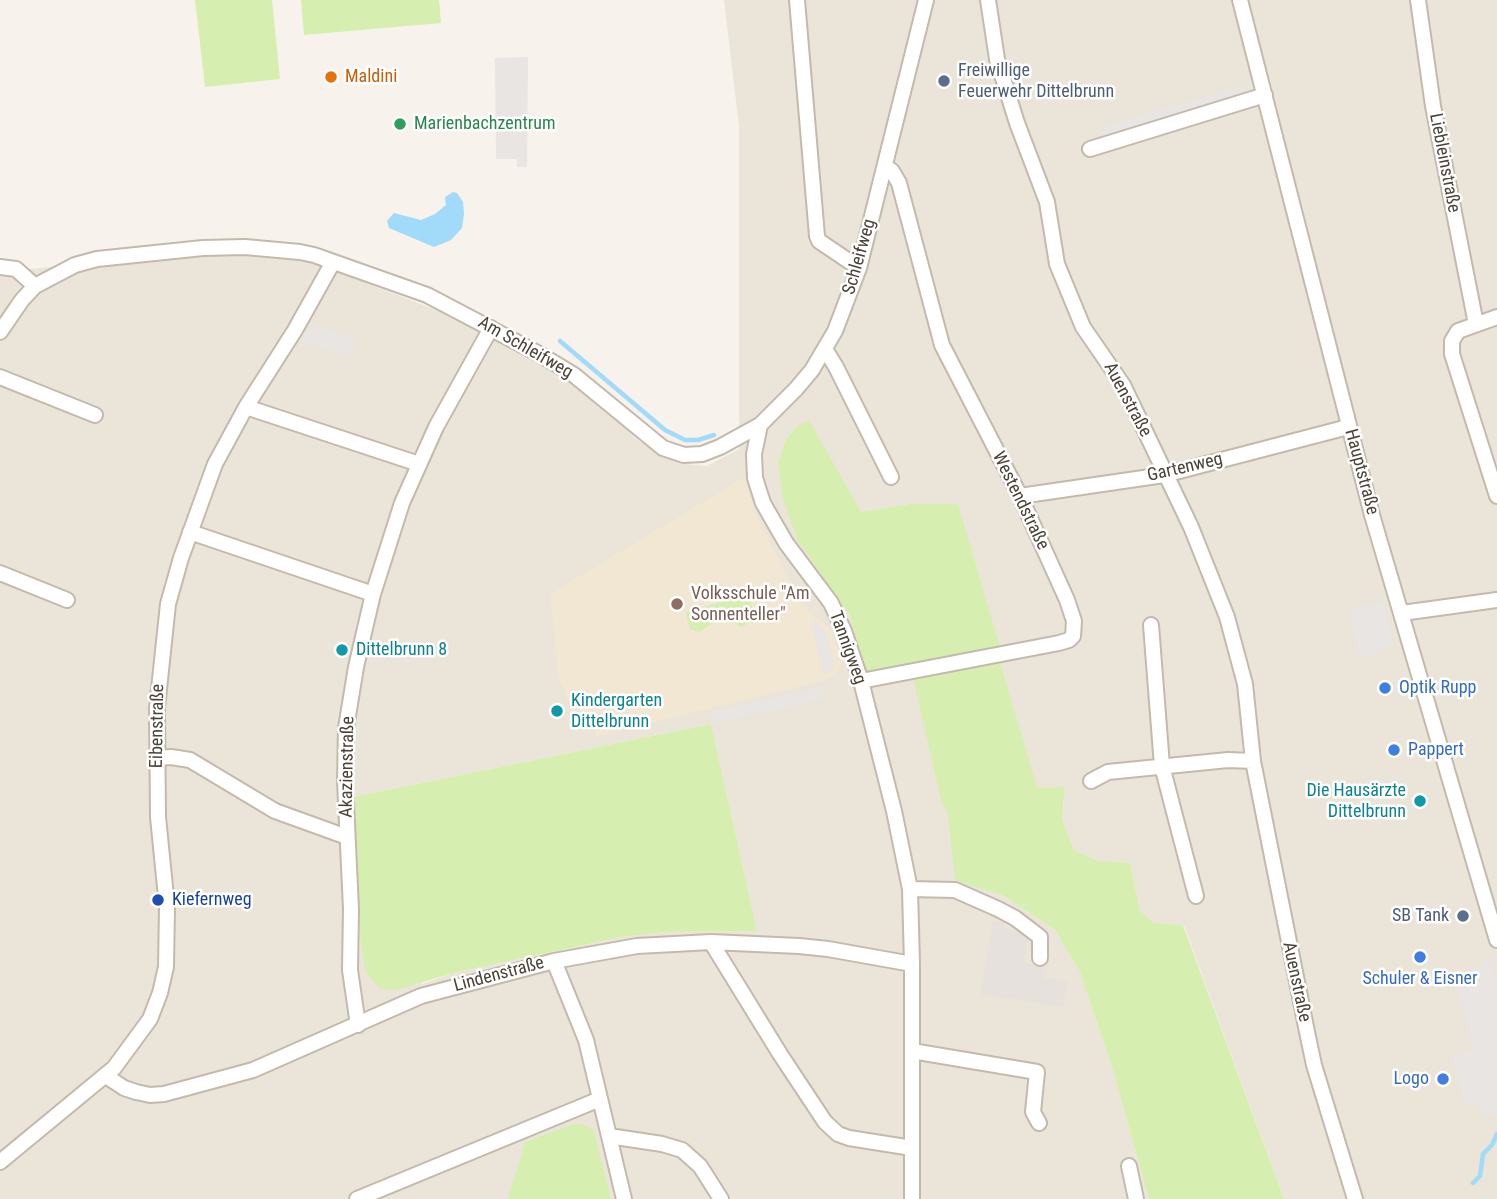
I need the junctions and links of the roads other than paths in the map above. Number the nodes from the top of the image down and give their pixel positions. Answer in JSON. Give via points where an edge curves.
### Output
{"nodes":[{"id":1,"x":797,"y":0,"type":"edge"},
{"id":2,"x":926,"y":0,"type":"edge"},
{"id":3,"x":988,"y":0,"type":"edge"},
{"id":4,"x":1240,"y":0,"type":"edge"},
{"id":5,"x":1418,"y":0,"type":"edge"},
{"id":6,"x":1265,"y":94,"type":"junction"},
{"id":7,"x":1090,"y":149,"type":"dead end"},
{"id":8,"x":885,"y":166,"type":"junction"},
{"id":9,"x":334,"y":262,"type":"junction"},
{"id":10,"x":0,"y":267,"type":"edge"},
{"id":11,"x":859,"y":268,"type":"junction"},
{"id":12,"x":35,"y":286,"type":"junction"},
{"id":13,"x":1497,"y":317,"type":"edge"},
{"id":14,"x":1476,"y":324,"type":"junction"},
{"id":15,"x":491,"y":328,"type":"junction"},
{"id":16,"x":0,"y":332,"type":"edge"},
{"id":17,"x":825,"y":349,"type":"junction"},
{"id":18,"x":0,"y":377,"type":"edge"},
{"id":19,"x":246,"y":407,"type":"junction"},
{"id":20,"x":95,"y":415,"type":"dead end"},
{"id":21,"x":760,"y":425,"type":"junction"},
{"id":22,"x":1348,"y":426,"type":"junction"},
{"id":23,"x":702,"y":454,"type":"joint"},
{"id":24,"x":419,"y":464,"type":"junction"},
{"id":25,"x":1164,"y":475,"type":"junction"},
{"id":26,"x":891,"y":477,"type":"dead end"},
{"id":27,"x":1020,"y":496,"type":"junction"},
{"id":28,"x":1497,"y":496,"type":"edge"},
{"id":29,"x":190,"y":532,"type":"junction"},
{"id":30,"x":0,"y":573,"type":"edge"},
{"id":31,"x":373,"y":594,"type":"junction"},
{"id":32,"x":67,"y":600,"type":"dead end"},
{"id":33,"x":1497,"y":600,"type":"edge"},
{"id":34,"x":1402,"y":613,"type":"junction"},
{"id":35,"x":1151,"y":625,"type":"dead end"},
{"id":36,"x":861,"y":681,"type":"junction"},
{"id":37,"x":157,"y":758,"type":"junction"},
{"id":38,"x":1253,"y":761,"type":"junction"},
{"id":39,"x":1163,"y":766,"type":"junction"},
{"id":40,"x":1091,"y":781,"type":"dead end"},
{"id":41,"x":347,"y":837,"type":"junction"},
{"id":42,"x":910,"y":889,"type":"junction"},
{"id":43,"x":1196,"y":896,"type":"dead end"},
{"id":44,"x":1497,"y":940,"type":"edge"},
{"id":45,"x":711,"y":942,"type":"junction"},
{"id":46,"x":1040,"y":958,"type":"dead end"},
{"id":47,"x":554,"y":961,"type":"junction"},
{"id":48,"x":912,"y":964,"type":"junction"},
{"id":49,"x":358,"y":1025,"type":"junction"},
{"id":50,"x":912,"y":1051,"type":"junction"},
{"id":51,"x":106,"y":1076,"type":"junction"},
{"id":52,"x":600,"y":1099,"type":"junction"},
{"id":53,"x":1039,"y":1123,"type":"dead end"},
{"id":54,"x":609,"y":1136,"type":"junction"},
{"id":55,"x":912,"y":1148,"type":"junction"},
{"id":56,"x":0,"y":1162,"type":"edge"},
{"id":57,"x":1129,"y":1166,"type":"dead end"},
{"id":58,"x":357,"y":1199,"type":"edge"},
{"id":59,"x":624,"y":1199,"type":"edge"},
{"id":60,"x":722,"y":1199,"type":"edge"},
{"id":61,"x":912,"y":1199,"type":"edge"},
{"id":62,"x":1136,"y":1199,"type":"edge"},
{"id":63,"x":1355,"y":1199,"type":"edge"}],
"edges":[{"from":1,"to":11,"type":"street","via":[[817,236]]},
{"from":2,"to":8,"type":"street","name":"Schleifweg"},
{"from":3,"to":25,"type":"street","name":"Auenstraße","via":[[998,59],[1047,202],[1058,264],[1083,327],[1123,385]]},
{"from":4,"to":6,"type":"street","name":"Hauptstraße"},
{"from":5,"to":14,"type":"street","name":"Liebleinstraße","via":[[1433,106]]},
{"from":6,"to":7,"type":"street"},
{"from":6,"to":22,"type":"street","name":"Hauptstraße"},
{"from":8,"to":11,"type":"street","name":"Schleifweg"},
{"from":8,"to":27,"type":"street","name":"Westendstraße","via":[[899,183],[942,345]]},
{"from":9,"to":12,"type":"street","name":"Am Schleifweg","via":[[300,252],[245,247],[175,250],[97,259]]},
{"from":9,"to":15,"type":"street","name":"Am Schleifweg","via":[[427,295]]},
{"from":9,"to":19,"type":"street","name":"Eibenstraße"},
{"from":10,"to":12,"type":"street","via":[[16,269]]},
{"from":11,"to":17,"type":"street","name":"Schleifweg"},
{"from":12,"to":16,"type":"street"},
{"from":13,"to":14,"type":"street"},
{"from":14,"to":28,"type":"street","via":[[1458,331],[1452,354]]},
{"from":15,"to":23,"type":"street","name":"Am Schleifweg","via":[[574,375],[663,448],[684,455]]},
{"from":15,"to":24,"type":"street","name":"Akazienstraße"},
{"from":17,"to":21,"type":"street","name":"Schleifweg","via":[[796,389]]},
{"from":17,"to":26,"type":"street"},
{"from":18,"to":20,"type":"street"},
{"from":19,"to":24,"type":"street"},
{"from":19,"to":29,"type":"street","name":"Eibenstraße","via":[[215,464]]},
{"from":21,"to":23,"type":"street","name":"Schleifweg"},
{"from":21,"to":36,"type":"street","name":"Tannigweg","via":[[754,454],[763,503],[831,603]]},
{"from":22,"to":25,"type":"street","name":"Gartenweg"},
{"from":22,"to":34,"type":"street","name":"Hauptstraße"},
{"from":24,"to":31,"type":"street","name":"Akazienstraße"},
{"from":25,"to":27,"type":"street","name":"Gartenweg"},
{"from":25,"to":38,"type":"street","name":"Auenstraße","via":[[1191,527],[1227,617],[1245,684]]},
{"from":27,"to":36,"type":"street","name":"Westendstraße","via":[[1067,600],[1073,636],[1059,643]]},
{"from":29,"to":31,"type":"street"},
{"from":29,"to":37,"type":"street","name":"Eibenstraße","via":[[168,604],[157,708]]},
{"from":30,"to":32,"type":"street"},
{"from":31,"to":41,"type":"street","name":"Akazienstraße","via":[[346,728]]},
{"from":33,"to":34,"type":"street"},
{"from":34,"to":44,"type":"street","name":"Hauptstraße"},
{"from":35,"to":39,"type":"street"},
{"from":36,"to":42,"type":"street","name":"Tannigweg"},
{"from":37,"to":41,"type":"street","via":[[190,760],[275,811]]},
{"from":37,"to":51,"type":"street","name":"Eibenstraße","via":[[167,907],[166,967],[149,1019]]},
{"from":38,"to":39,"type":"street"},
{"from":38,"to":63,"type":"street","name":"Auenstraße","via":[[1314,1065]]},
{"from":39,"to":40,"type":"street","via":[[1108,772]]},
{"from":39,"to":43,"type":"street"},
{"from":41,"to":49,"type":"street","name":"Akazienstraße","via":[[351,970]]},
{"from":42,"to":46,"type":"street","via":[[955,890],[998,909],[1040,937]]},
{"from":42,"to":48,"type":"street","name":"Tannigweg"},
{"from":45,"to":47,"type":"street","name":"Lindenstraße","via":[[637,946]]},
{"from":45,"to":48,"type":"street","name":"Lindenstraße","via":[[828,949]]},
{"from":45,"to":55,"type":"street","via":[[825,1122],[849,1138]]},
{"from":47,"to":49,"type":"street","name":"Lindenstraße","via":[[422,996]]},
{"from":47,"to":52,"type":"street","via":[[586,1040]]},
{"from":48,"to":50,"type":"street","name":"Tannigweg"},
{"from":49,"to":51,"type":"street","name":"Lindenstraße","via":[[253,1070],[164,1094],[136,1092]]},
{"from":50,"to":53,"type":"street","via":[[1037,1072],[1033,1112]]},
{"from":50,"to":55,"type":"street","name":"Tannigweg"},
{"from":51,"to":56,"type":"street","name":"Eibenstraße"},
{"from":52,"to":54,"type":"street"},
{"from":52,"to":58,"type":"street"},
{"from":54,"to":59,"type":"street"},
{"from":54,"to":60,"type":"street","via":[[682,1150]]},
{"from":55,"to":61,"type":"street","name":"Tannigweg"},
{"from":57,"to":62,"type":"street"}]}
